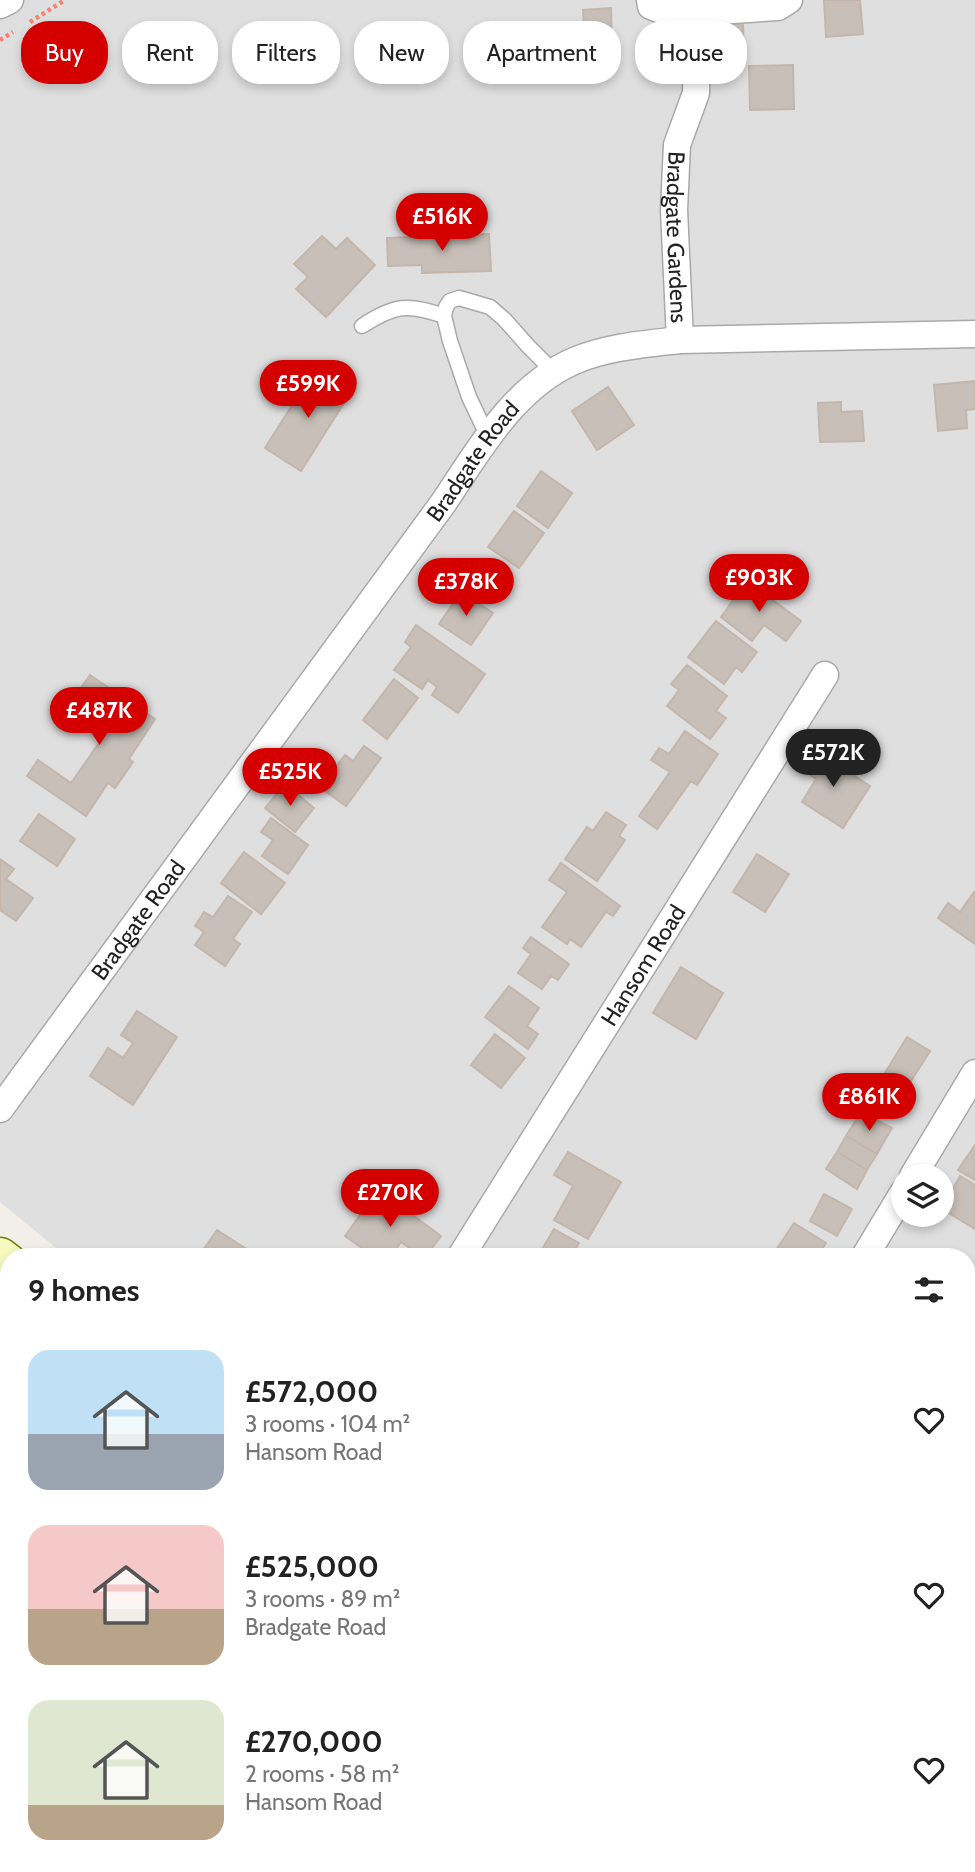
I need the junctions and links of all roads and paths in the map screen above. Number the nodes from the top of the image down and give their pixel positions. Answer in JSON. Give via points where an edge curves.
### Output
{"nodes":[{"id":1,"x":9,"y":0,"type":"edge"},
{"id":2,"x":650,"y":0,"type":"edge"},
{"id":3,"x":789,"y":0,"type":"edge"},
{"id":4,"x":0,"y":5,"type":"edge"},
{"id":5,"x":688,"y":13,"type":"junction"},
{"id":6,"x":444,"y":316,"type":"junction"},
{"id":7,"x":362,"y":326,"type":"dead end"},
{"id":8,"x":975,"y":334,"type":"edge"},
{"id":9,"x":680,"y":340,"type":"junction"},
{"id":10,"x":554,"y":372,"type":"junction"},
{"id":11,"x":488,"y":437,"type":"junction"},
{"id":12,"x":825,"y":675,"type":"dead end"},
{"id":13,"x":975,"y":1073,"type":"edge"},
{"id":14,"x":0,"y":1109,"type":"edge"},
{"id":15,"x":920,"y":1164,"type":"edge"},
{"id":16,"x":891,"y":1212,"type":"edge"},
{"id":17,"x":466,"y":1248,"type":"edge"},
{"id":18,"x":869,"y":1248,"type":"edge"}],
"edges":[{"from":1,"to":4,"type":"street"},
{"from":2,"to":5,"type":"street","via":[[651,6],[666,12]]},
{"from":3,"to":5,"type":"street","via":[[778,7]]},
{"from":5,"to":9,"type":"street","name":"Bradgate Gardens","via":[[697,49],[696,93],[677,145],[674,210]]},
{"from":6,"to":7,"type":"lane","via":[[404,307]]},
{"from":6,"to":10,"type":"lane","via":[[450,301],[459,298],[490,307]]},
{"from":6,"to":11,"type":"lane","via":[[469,397]]},
{"from":8,"to":9,"type":"street","name":"Bradgate Road"},
{"from":9,"to":10,"type":"street","name":"Bradgate Road","via":[[599,352]]},
{"from":10,"to":11,"type":"street","name":"Bradgate Road","via":[[517,401]]},
{"from":11,"to":14,"type":"street","name":"Bradgate Road"},
{"from":12,"to":17,"type":"street","name":"Hansom Road"},
{"from":13,"to":15,"type":"street"},
{"from":16,"to":18,"type":"street"}]}
